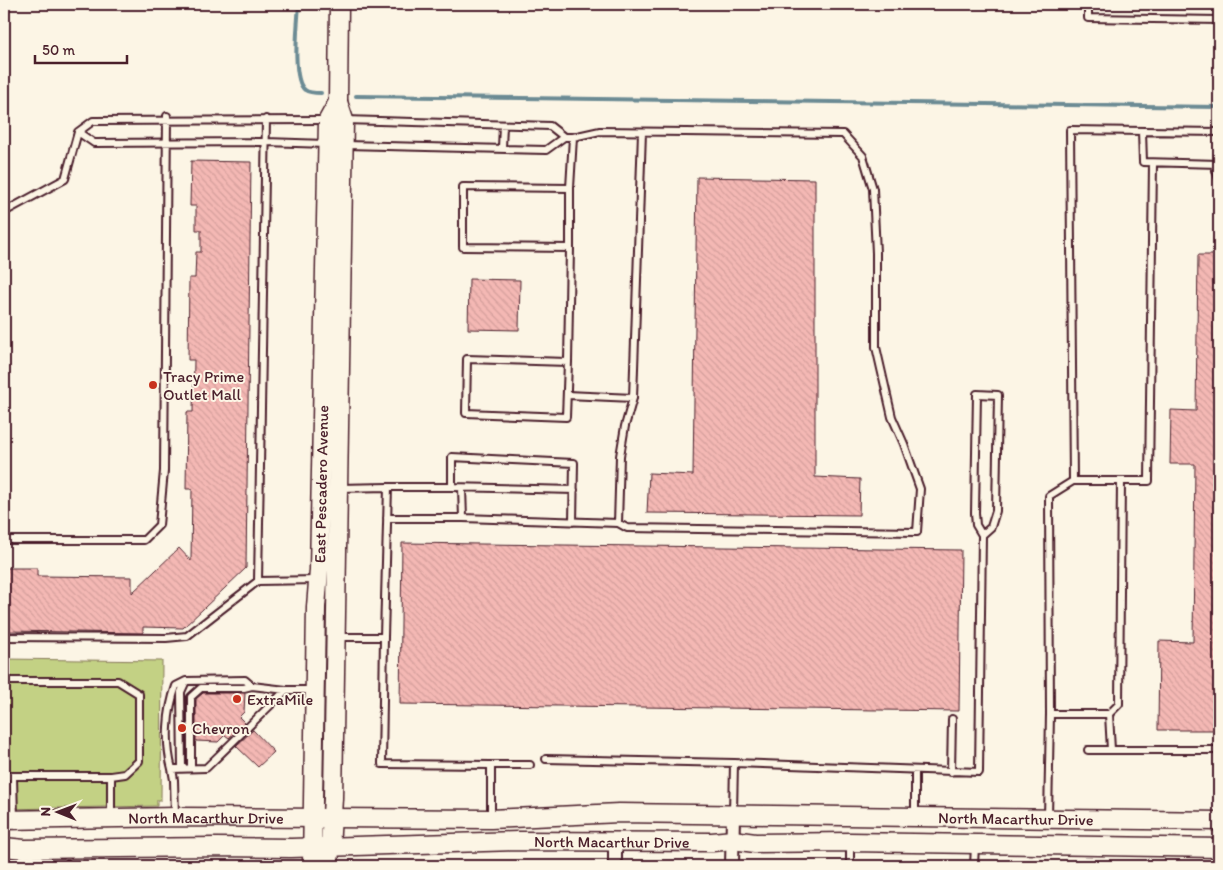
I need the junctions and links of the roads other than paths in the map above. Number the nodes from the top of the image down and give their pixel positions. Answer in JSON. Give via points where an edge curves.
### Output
{"nodes":[{"id":1,"x":339,"y":4,"type":"edge"},
{"id":2,"x":1088,"y":4,"type":"edge"},
{"id":3,"x":1219,"y":20,"type":"edge"},
{"id":4,"x":167,"y":118,"type":"junction"},
{"id":5,"x":266,"y":119,"type":"junction"},
{"id":6,"x":336,"y":120,"type":"junction"},
{"id":7,"x":503,"y":125,"type":"junction"},
{"id":8,"x":1142,"y":131,"type":"junction"},
{"id":9,"x":78,"y":132,"type":"junction"},
{"id":10,"x":642,"y":132,"type":"junction"},
{"id":11,"x":1219,"y":132,"type":"edge"},
{"id":12,"x":564,"y":136,"type":"junction"},
{"id":13,"x":573,"y":137,"type":"junction"},
{"id":14,"x":266,"y":142,"type":"junction"},
{"id":15,"x":166,"y":143,"type":"junction"},
{"id":16,"x":336,"y":145,"type":"junction"},
{"id":17,"x":502,"y":148,"type":"junction"},
{"id":18,"x":1153,"y":163,"type":"junction"},
{"id":19,"x":1217,"y":164,"type":"edge"},
{"id":20,"x":1219,"y":179,"type":"edge"},
{"id":21,"x":570,"y":188,"type":"junction"},
{"id":22,"x":4,"y":212,"type":"edge"},
{"id":23,"x":570,"y":248,"type":"junction"},
{"id":24,"x":568,"y":362,"type":"junction"},
{"id":25,"x":567,"y":395,"type":"junction"},
{"id":26,"x":633,"y":398,"type":"junction"},
{"id":27,"x":1073,"y":481,"type":"junction"},
{"id":28,"x":1121,"y":481,"type":"junction"},
{"id":29,"x":452,"y":487,"type":"junction"},
{"id":30,"x":321,"y":488,"type":"junction"},
{"id":31,"x":338,"y":488,"type":"junction"},
{"id":32,"x":388,"y":488,"type":"junction"},
{"id":33,"x":462,"y":488,"type":"junction"},
{"id":34,"x":574,"y":490,"type":"junction"},
{"id":35,"x":387,"y":518,"type":"junction"},
{"id":36,"x":463,"y":518,"type":"junction"},
{"id":37,"x":573,"y":522,"type":"junction"},
{"id":38,"x":618,"y":523,"type":"junction"},
{"id":39,"x":982,"y":534,"type":"junction"},
{"id":40,"x":4,"y":540,"type":"edge"},
{"id":41,"x":318,"y":580,"type":"junction"},
{"id":42,"x":258,"y":581,"type":"junction"},
{"id":43,"x":4,"y":637,"type":"edge"},
{"id":44,"x":335,"y":637,"type":"junction"},
{"id":45,"x":384,"y":637,"type":"junction"},
{"id":46,"x":4,"y":681,"type":"edge"},
{"id":47,"x":186,"y":681,"type":"junction"},
{"id":48,"x":252,"y":686,"type":"junction"},
{"id":49,"x":286,"y":690,"type":"junction"},
{"id":50,"x":315,"y":690,"type":"junction"},
{"id":51,"x":1050,"y":714,"type":"junction"},
{"id":52,"x":1109,"y":714,"type":"junction"},
{"id":53,"x":952,"y":719,"type":"dead end"},
{"id":54,"x":1088,"y":750,"type":"dead end"},
{"id":55,"x":1110,"y":750,"type":"junction"},
{"id":56,"x":1219,"y":750,"type":"edge"},
{"id":57,"x":546,"y":759,"type":"dead end"},
{"id":58,"x":734,"y":763,"type":"junction"},
{"id":59,"x":491,"y":765,"type":"junction"},
{"id":60,"x":530,"y":765,"type":"dead end"},
{"id":61,"x":182,"y":768,"type":"junction"},
{"id":62,"x":190,"y":768,"type":"junction"},
{"id":63,"x":172,"y":769,"type":"junction"},
{"id":64,"x":915,"y":771,"type":"junction"},
{"id":65,"x":951,"y":772,"type":"junction"},
{"id":66,"x":4,"y":776,"type":"edge"},
{"id":67,"x":13,"y":776,"type":"junction"},
{"id":68,"x":111,"y":776,"type":"junction"},
{"id":69,"x":733,"y":815,"type":"junction"},
{"id":70,"x":176,"y":817,"type":"junction"},
{"id":71,"x":916,"y":817,"type":"junction"},
{"id":72,"x":111,"y":818,"type":"junction"},
{"id":73,"x":312,"y":818,"type":"junction"},
{"id":74,"x":332,"y":819,"type":"junction"},
{"id":75,"x":491,"y":819,"type":"junction"},
{"id":76,"x":1048,"y":819,"type":"junction"},
{"id":77,"x":9,"y":820,"type":"edge"},
{"id":78,"x":1219,"y":821,"type":"edge"},
{"id":79,"x":733,"y":840,"type":"junction"},
{"id":80,"x":615,"y":841,"type":"junction"},
{"id":81,"x":850,"y":842,"type":"junction"},
{"id":82,"x":975,"y":845,"type":"junction"},
{"id":83,"x":330,"y":846,"type":"junction"},
{"id":84,"x":4,"y":847,"type":"edge"},
{"id":85,"x":312,"y":847,"type":"junction"},
{"id":86,"x":1219,"y":848,"type":"edge"},
{"id":87,"x":312,"y":866,"type":"edge"},
{"id":88,"x":329,"y":866,"type":"edge"},
{"id":89,"x":615,"y":866,"type":"edge"},
{"id":90,"x":732,"y":866,"type":"edge"},
{"id":91,"x":853,"y":866,"type":"edge"},
{"id":92,"x":974,"y":866,"type":"edge"}],
"edges":[{"from":1,"to":6,"type":"main road","name":"East Pescadero Avenue"},
{"from":2,"to":3,"type":"lane","via":[[1088,18]]},
{"from":4,"to":5,"type":"lane"},
{"from":4,"to":9,"type":"lane","via":[[93,120]]},
{"from":4,"to":15,"type":"lane"},
{"from":5,"to":6,"type":"lane"},
{"from":5,"to":14,"type":"lane"},
{"from":6,"to":7,"type":"lane"},
{"from":6,"to":16,"type":"main road","name":"East Pescadero Avenue"},
{"from":7,"to":12,"type":"lane","via":[[550,126]]},
{"from":7,"to":17,"type":"lane"},
{"from":8,"to":11,"type":"lane"},
{"from":8,"to":18,"type":"lane","via":[[1143,162]]},
{"from":8,"to":27,"type":"lane","via":[[1070,130]]},
{"from":9,"to":15,"type":"lane","via":[[94,143]]},
{"from":9,"to":22,"type":"lane","via":[[65,178]]},
{"from":10,"to":13,"type":"lane","via":[[600,131]]},
{"from":10,"to":26,"type":"lane"},
{"from":10,"to":38,"type":"lane","via":[[843,134],[863,156],[874,189],[876,347],[892,417],[920,489],[917,532],[627,528]]},
{"from":12,"to":13,"type":"lane"},
{"from":12,"to":17,"type":"lane","via":[[546,150]]},
{"from":13,"to":21,"type":"lane"},
{"from":14,"to":15,"type":"lane"},
{"from":14,"to":16,"type":"lane"},
{"from":14,"to":42,"type":"lane"},
{"from":15,"to":40,"type":"lane","via":[[164,471],[159,525],[144,540]]},
{"from":16,"to":17,"type":"lane"},
{"from":16,"to":30,"type":"main road","name":"East Pescadero Avenue"},
{"from":16,"to":31,"type":"main road","name":"East Pescadero Avenue"},
{"from":18,"to":19,"type":"lane"},
{"from":18,"to":28,"type":"lane","via":[[1149,481]]},
{"from":19,"to":20,"type":"lane"},
{"from":21,"to":23,"type":"lane"},
{"from":21,"to":23,"type":"lane","via":[[462,187],[463,247]]},
{"from":23,"to":24,"type":"lane"},
{"from":24,"to":25,"type":"lane"},
{"from":24,"to":25,"type":"lane","via":[[467,360],[466,413],[566,417]]},
{"from":25,"to":26,"type":"lane"},
{"from":26,"to":38,"type":"lane","via":[[620,456]]},
{"from":27,"to":28,"type":"lane"},
{"from":27,"to":51,"type":"lane","via":[[1049,496]]},
{"from":28,"to":52,"type":"lane","via":[[1118,704]]},
{"from":29,"to":32,"type":"lane"},
{"from":29,"to":33,"type":"lane"},
{"from":29,"to":34,"type":"lane","via":[[452,457],[574,463]]},
{"from":30,"to":31,"type":"lane"},
{"from":30,"to":41,"type":"main road","name":"East Pescadero Avenue"},
{"from":31,"to":32,"type":"lane"},
{"from":31,"to":44,"type":"main road","name":"East Pescadero Avenue"},
{"from":32,"to":35,"type":"lane"},
{"from":33,"to":34,"type":"lane"},
{"from":33,"to":36,"type":"lane"},
{"from":34,"to":37,"type":"lane"},
{"from":35,"to":36,"type":"lane"},
{"from":35,"to":45,"type":"lane"},
{"from":36,"to":37,"type":"lane"},
{"from":37,"to":38,"type":"lane"},
{"from":39,"to":39,"type":"lane","via":[[991,527],[996,511],[998,395],[977,394],[974,513]]},
{"from":39,"to":65,"type":"lane","via":[[979,772]]},
{"from":41,"to":42,"type":"lane"},
{"from":41,"to":50,"type":"main road","name":"East Pescadero Avenue"},
{"from":42,"to":43,"type":"lane","via":[[187,636]]},
{"from":44,"to":45,"type":"lane"},
{"from":44,"to":74,"type":"main road","name":"East Pescadero Avenue"},
{"from":45,"to":59,"type":"lane","via":[[382,764]]},
{"from":46,"to":68,"type":"lane","via":[[118,681],[139,694],[139,761],[125,774]]},
{"from":47,"to":48,"type":"lane","via":[[245,680]]},
{"from":47,"to":61,"type":"lane","via":[[181,692]]},
{"from":47,"to":63,"type":"lane","via":[[176,686],[171,700],[168,724]]},
{"from":48,"to":49,"type":"lane"},
{"from":48,"to":62,"type":"lane","via":[[201,688],[191,697]]},
{"from":49,"to":50,"type":"lane"},
{"from":49,"to":62,"type":"lane","via":[[206,768]]},
{"from":50,"to":73,"type":"main road","name":"East Pescadero Avenue"},
{"from":51,"to":52,"type":"lane"},
{"from":51,"to":76,"type":"lane"},
{"from":52,"to":55,"type":"lane"},
{"from":53,"to":65,"type":"lane"},
{"from":54,"to":55,"type":"lane"},
{"from":55,"to":56,"type":"lane"},
{"from":57,"to":58,"type":"lane"},
{"from":58,"to":64,"type":"lane"},
{"from":58,"to":69,"type":"lane"},
{"from":59,"to":60,"type":"lane"},
{"from":59,"to":75,"type":"lane"},
{"from":61,"to":62,"type":"lane"},
{"from":61,"to":63,"type":"lane"},
{"from":63,"to":70,"type":"lane"},
{"from":64,"to":65,"type":"lane"},
{"from":64,"to":71,"type":"lane"},
{"from":66,"to":67,"type":"lane"},
{"from":67,"to":68,"type":"lane"},
{"from":67,"to":77,"type":"lane"},
{"from":68,"to":72,"type":"lane"},
{"from":69,"to":71,"type":"main road","name":"North Macarthur Drive"},
{"from":69,"to":75,"type":"main road","name":"North Macarthur Drive","via":[[619,813]]},
{"from":69,"to":79,"type":"street"},
{"from":70,"to":72,"type":"main road","name":"North Macarthur Drive"},
{"from":70,"to":73,"type":"main road","name":"North Macarthur Drive"},
{"from":71,"to":76,"type":"main road","name":"North Macarthur Drive"},
{"from":72,"to":77,"type":"main road","name":"North Macarthur Drive"},
{"from":73,"to":74,"type":"main road","name":"North Macarthur Drive"},
{"from":73,"to":85,"type":"main road","name":"East Pescadero Avenue"},
{"from":74,"to":75,"type":"main road","name":"North Macarthur Drive"},
{"from":74,"to":83,"type":"main road","name":"East Pescadero Avenue"},
{"from":76,"to":78,"type":"main road","name":"North Macarthur Drive"},
{"from":79,"to":80,"type":"main road","name":"North Macarthur Drive"},
{"from":79,"to":81,"type":"main road","name":"North Macarthur Drive","via":[[755,843]]},
{"from":79,"to":90,"type":"street"},
{"from":80,"to":83,"type":"main road","name":"North Macarthur Drive"},
{"from":80,"to":89,"type":"street"},
{"from":81,"to":82,"type":"main road","name":"North Macarthur Drive"},
{"from":81,"to":91,"type":"lane","via":[[850,863]]},
{"from":82,"to":86,"type":"main road","name":"North Macarthur Drive"},
{"from":82,"to":92,"type":"lane"},
{"from":83,"to":85,"type":"main road","name":"North Macarthur Drive"},
{"from":83,"to":88,"type":"main road","name":"East Pescadero Avenue"},
{"from":84,"to":85,"type":"main road","name":"North Macarthur Drive"},
{"from":85,"to":87,"type":"main road","name":"East Pescadero Avenue"}]}
